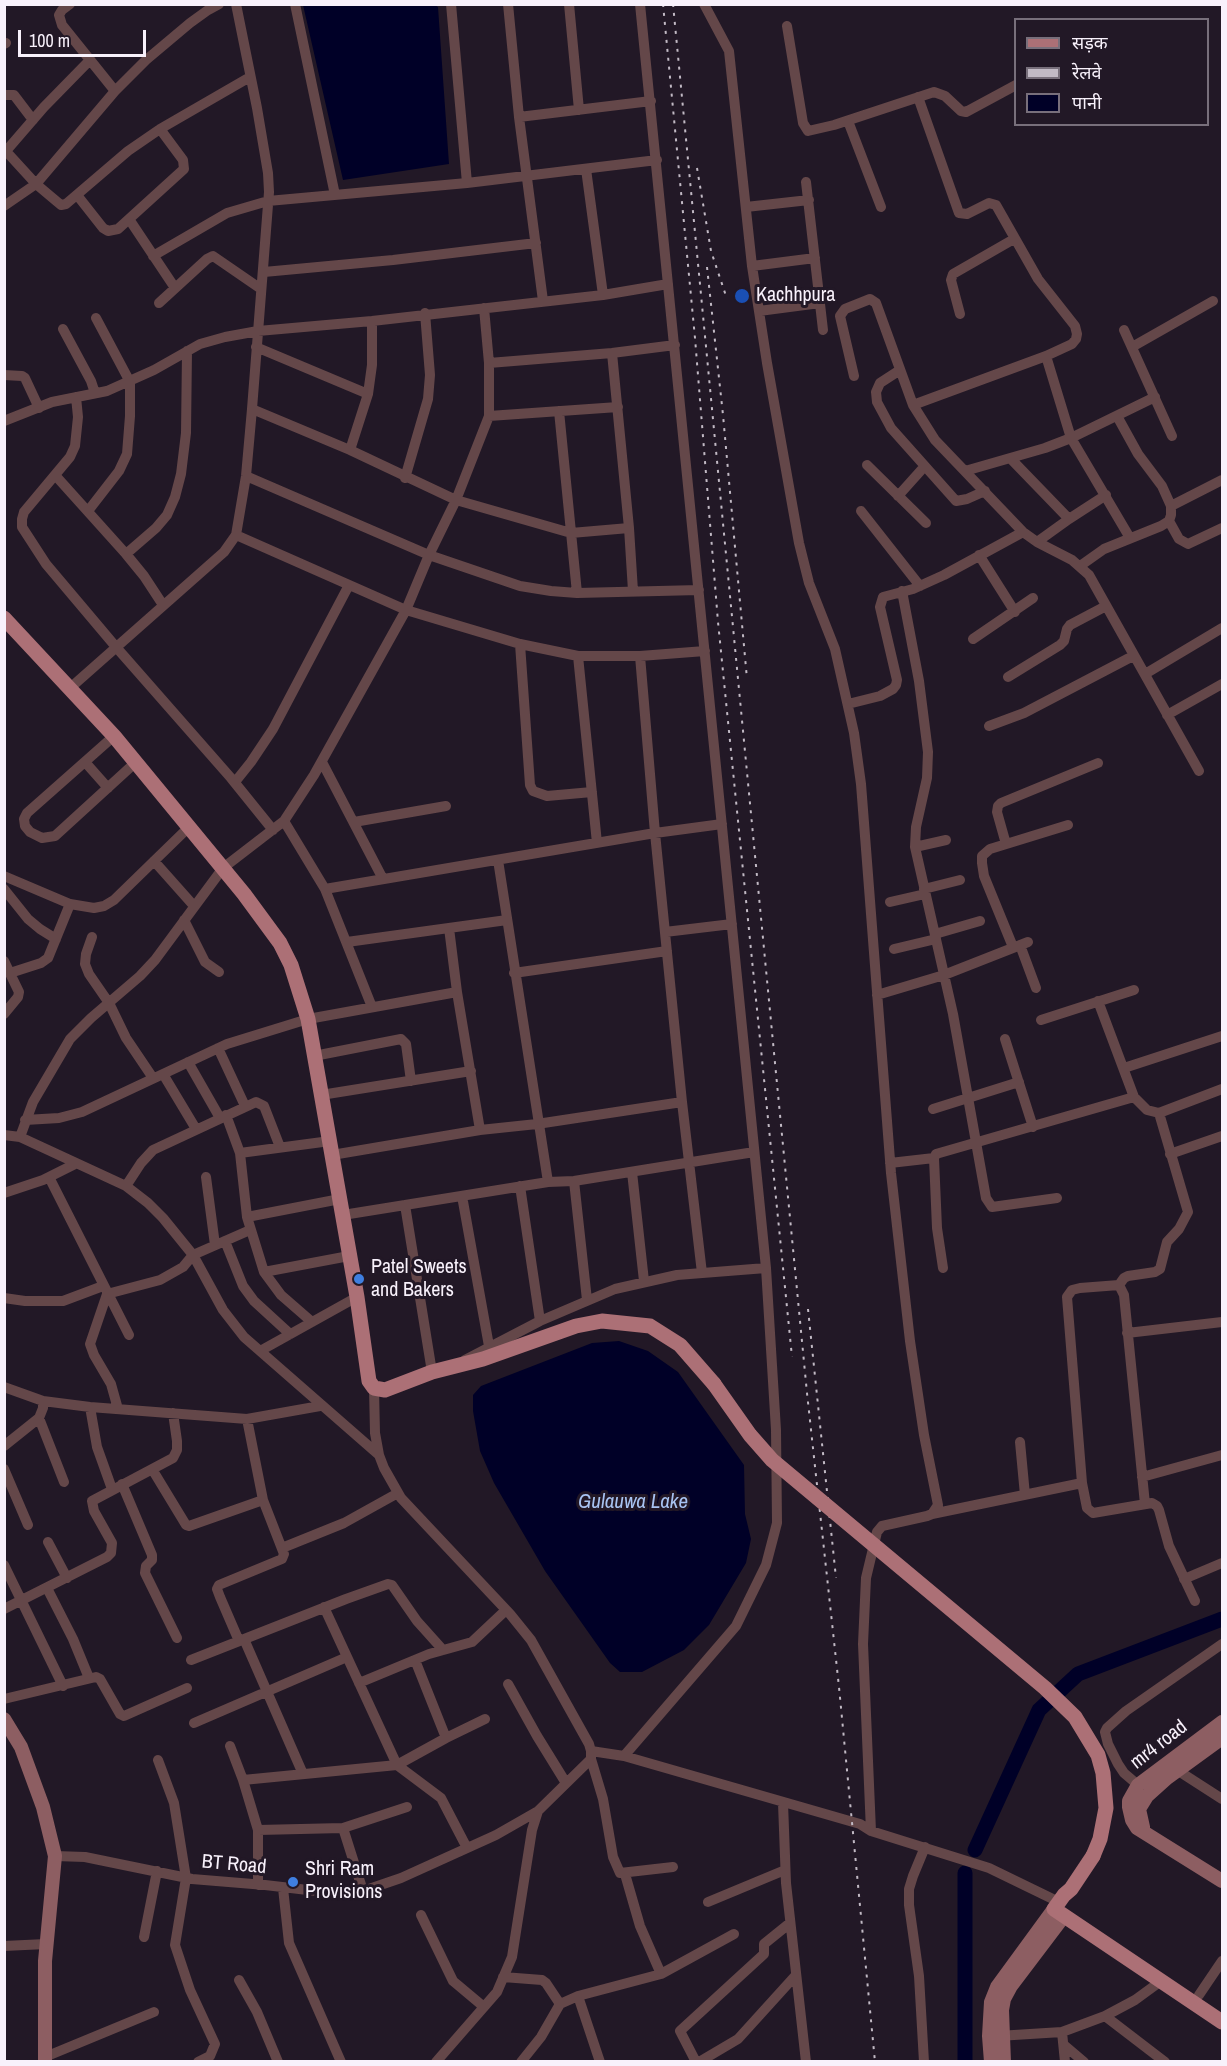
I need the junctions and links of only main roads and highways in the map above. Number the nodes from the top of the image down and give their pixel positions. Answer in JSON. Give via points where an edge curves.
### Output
{"nodes":[{"id":1,"x":4,"y":618,"type":"edge"},
{"id":2,"x":1061,"y":1909,"type":"junction"},
{"id":3,"x":1182,"y":1989,"type":"junction"},
{"id":4,"x":1222,"y":2011,"type":"edge"},
{"id":5,"x":1222,"y":2022,"type":"edge"}],
"edges":[{"from":1,"to":2,"type":"main road","bridge":true,"via":[[114,736],[189,826],[244,894],[291,965],[308,1019],[369,1381],[374,1388],[385,1390],[576,1326],[602,1321],[650,1326],[680,1345],[771,1460],[1075,1717],[1098,1755],[1106,1808],[1093,1856],[1071,1890],[1064,1894]]},
{"from":2,"to":3,"type":"main road"},
{"from":2,"to":3,"type":"main road","via":[[1161,1981]]},
{"from":3,"to":4,"type":"main road"},
{"from":3,"to":5,"type":"main road"}]}
